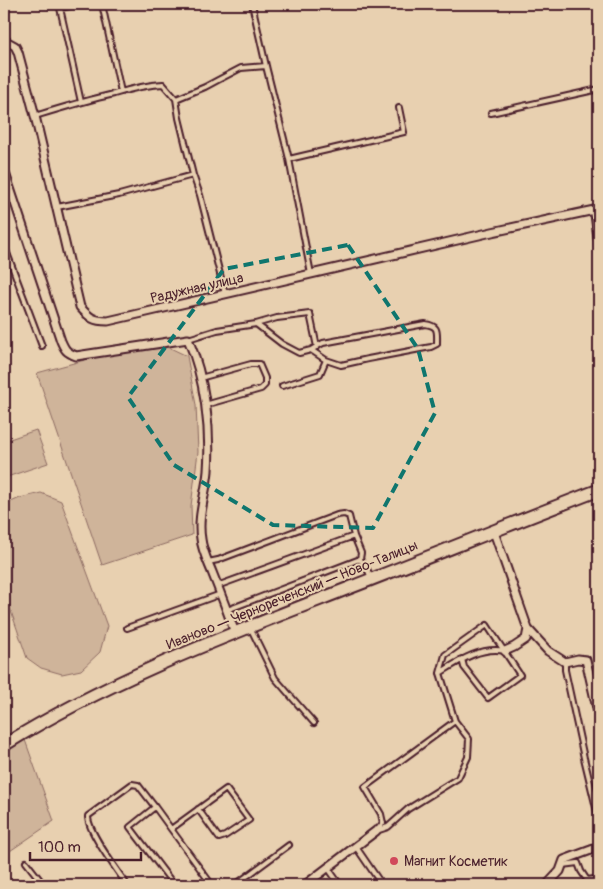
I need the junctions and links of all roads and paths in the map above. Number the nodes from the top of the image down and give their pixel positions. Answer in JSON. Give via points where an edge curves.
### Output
{"nodes":[{"id":1,"x":80,"y":4,"type":"edge"},
{"id":2,"x":102,"y":4,"type":"edge"},
{"id":3,"x":252,"y":4,"type":"edge"},
{"id":4,"x":4,"y":40,"type":"edge"},
{"id":5,"x":266,"y":66,"type":"junction"},
{"id":6,"x":599,"y":89,"type":"edge"},
{"id":7,"x":121,"y":92,"type":"junction"},
{"id":8,"x":176,"y":99,"type":"junction"},
{"id":9,"x":81,"y":102,"type":"junction"},
{"id":10,"x":399,"y":108,"type":"dead end"},
{"id":11,"x":491,"y":114,"type":"dead end"},
{"id":12,"x":35,"y":116,"type":"junction"},
{"id":13,"x":289,"y":159,"type":"junction"},
{"id":14,"x":4,"y":170,"type":"edge"},
{"id":15,"x":193,"y":175,"type":"junction"},
{"id":16,"x":57,"y":207,"type":"junction"},
{"id":17,"x":596,"y":210,"type":"edge"},
{"id":18,"x":4,"y":245,"type":"edge"},
{"id":19,"x":599,"y":256,"type":"edge"},
{"id":20,"x":312,"y":274,"type":"junction"},
{"id":21,"x":225,"y":294,"type":"junction"},
{"id":22,"x":256,"y":324,"type":"junction"},
{"id":23,"x":188,"y":339,"type":"junction"},
{"id":24,"x":42,"y":346,"type":"dead end"},
{"id":25,"x":317,"y":347,"type":"junction"},
{"id":26,"x":312,"y":350,"type":"junction"},
{"id":27,"x":326,"y":360,"type":"junction"},
{"id":28,"x":200,"y":378,"type":"junction"},
{"id":29,"x":282,"y":386,"type":"dead end"},
{"id":30,"x":205,"y":405,"type":"junction"},
{"id":31,"x":599,"y":490,"type":"edge"},
{"id":32,"x":494,"y":532,"type":"junction"},
{"id":33,"x":354,"y":536,"type":"junction"},
{"id":34,"x":360,"y":559,"type":"junction"},
{"id":35,"x":208,"y":562,"type":"junction"},
{"id":36,"x":371,"y":580,"type":"junction"},
{"id":37,"x":218,"y":586,"type":"junction"},
{"id":38,"x":221,"y":594,"type":"junction"},
{"id":39,"x":226,"y":610,"type":"junction"},
{"id":40,"x":250,"y":627,"type":"junction"},
{"id":41,"x":127,"y":628,"type":"dead end"},
{"id":42,"x":528,"y":629,"type":"junction"},
{"id":43,"x":235,"y":633,"type":"junction"},
{"id":44,"x":505,"y":651,"type":"junction"},
{"id":45,"x":462,"y":660,"type":"junction"},
{"id":46,"x":565,"y":662,"type":"junction"},
{"id":47,"x":440,"y":673,"type":"junction"},
{"id":48,"x":599,"y":717,"type":"edge"},
{"id":49,"x":455,"y":721,"type":"junction"},
{"id":50,"x":314,"y":723,"type":"dead end"},
{"id":51,"x":4,"y":745,"type":"edge"},
{"id":52,"x":155,"y":807,"type":"junction"},
{"id":53,"x":198,"y":809,"type":"junction"},
{"id":54,"x":599,"y":820,"type":"edge"},
{"id":55,"x":171,"y":829,"type":"junction"},
{"id":56,"x":376,"y":831,"type":"junction"},
{"id":57,"x":289,"y":845,"type":"dead end"},
{"id":58,"x":356,"y":847,"type":"junction"},
{"id":59,"x":599,"y":847,"type":"edge"},
{"id":60,"x":26,"y":862,"type":"dead end"},
{"id":61,"x":562,"y":865,"type":"junction"},
{"id":62,"x":328,"y":868,"type":"junction"},
{"id":63,"x":44,"y":885,"type":"edge"},
{"id":64,"x":127,"y":885,"type":"edge"},
{"id":65,"x":174,"y":885,"type":"edge"},
{"id":66,"x":212,"y":885,"type":"edge"},
{"id":67,"x":235,"y":885,"type":"edge"},
{"id":68,"x":304,"y":885,"type":"edge"},
{"id":69,"x":340,"y":885,"type":"edge"},
{"id":70,"x":382,"y":885,"type":"edge"},
{"id":71,"x":547,"y":885,"type":"edge"},
{"id":72,"x":595,"y":885,"type":"edge"}],
"edges":[{"from":1,"to":9,"type":"lane","via":[[60,8]]},
{"from":2,"to":7,"type":"lane"},
{"from":3,"to":5,"type":"lane"},
{"from":4,"to":12,"type":"street","name":"Радужная улица","via":[[16,46]]},
{"from":5,"to":8,"type":"lane","via":[[241,68]]},
{"from":5,"to":13,"type":"lane"},
{"from":6,"to":11,"type":"lane"},
{"from":7,"to":8,"type":"lane","via":[[163,84]]},
{"from":7,"to":9,"type":"lane"},
{"from":8,"to":15,"type":"lane"},
{"from":9,"to":12,"type":"lane"},
{"from":10,"to":13,"type":"lane","via":[[404,132]]},
{"from":12,"to":16,"type":"street","name":"Радужная улица"},
{"from":13,"to":20,"type":"lane"},
{"from":14,"to":23,"type":"street","via":[[65,350],[76,356]]},
{"from":15,"to":16,"type":"lane","via":[[119,195]]},
{"from":15,"to":21,"type":"lane"},
{"from":16,"to":21,"type":"street","name":"Радужная улица","via":[[80,307],[91,318],[108,321]]},
{"from":17,"to":19,"type":"lane"},
{"from":17,"to":20,"type":"street","name":"Радужная улица"},
{"from":18,"to":24,"type":"lane"},
{"from":20,"to":21,"type":"street","name":"Радужная улица"},
{"from":22,"to":23,"type":"lane","via":[[217,330]]},
{"from":22,"to":25,"type":"lane","via":[[310,314]]},
{"from":22,"to":26,"type":"lane","via":[[299,353]]},
{"from":23,"to":28,"type":"street"},
{"from":25,"to":26,"type":"lane"},
{"from":25,"to":27,"type":"lane","via":[[323,343],[424,324],[436,328],[438,344],[431,347],[341,365]]},
{"from":26,"to":27,"type":"lane"},
{"from":27,"to":29,"type":"lane","via":[[320,374]]},
{"from":28,"to":30,"type":"street"},
{"from":28,"to":30,"type":"lane","via":[[259,364],[265,378],[261,389]]},
{"from":30,"to":35,"type":"street","via":[[208,472],[199,524]]},
{"from":31,"to":32,"type":"main road","name":"Иваново — Чернореченский — Ново-Талицы"},
{"from":32,"to":36,"type":"main road","name":"Иваново — Чернореченский — Ново-Талицы"},
{"from":32,"to":42,"type":"street"},
{"from":33,"to":34,"type":"lane"},
{"from":33,"to":35,"type":"lane","via":[[349,516],[337,515]]},
{"from":33,"to":37,"type":"lane"},
{"from":34,"to":36,"type":"lane"},
{"from":34,"to":39,"type":"lane"},
{"from":35,"to":37,"type":"street"},
{"from":36,"to":40,"type":"main road","name":"Иваново — Чернореченский — Ново-Талицы"},
{"from":37,"to":38,"type":"street"},
{"from":38,"to":39,"type":"street"},
{"from":38,"to":41,"type":"lane"},
{"from":39,"to":43,"type":"street"},
{"from":40,"to":43,"type":"main road","name":"Иваново — Чернореченский — Ново-Талицы"},
{"from":40,"to":50,"type":"lane","via":[[275,678]]},
{"from":42,"to":44,"type":"street","via":[[526,639]]},
{"from":42,"to":46,"type":"street","via":[[548,651]]},
{"from":43,"to":51,"type":"main road","name":"Иваново — Чернореченский — Ново-Талицы","via":[[71,706]]},
{"from":44,"to":45,"type":"lane","via":[[480,652]]},
{"from":44,"to":45,"type":"lane","via":[[520,675],[488,698]]},
{"from":44,"to":47,"type":"lane","via":[[487,625],[444,655]]},
{"from":45,"to":47,"type":"lane"},
{"from":46,"to":48,"type":"street","via":[[586,660]]},
{"from":46,"to":54,"type":"lane"},
{"from":47,"to":49,"type":"lane"},
{"from":49,"to":56,"type":"lane","via":[[469,739],[468,757],[458,778],[408,809],[388,827]]},
{"from":49,"to":56,"type":"lane","via":[[365,787],[381,814],[383,823]]},
{"from":52,"to":55,"type":"lane"},
{"from":52,"to":64,"type":"lane","via":[[138,785],[132,784],[88,816],[92,833]]},
{"from":52,"to":65,"type":"lane","via":[[130,827]]},
{"from":53,"to":53,"type":"lane","via":[[219,838],[249,820],[226,789]]},
{"from":53,"to":55,"type":"lane"},
{"from":55,"to":66,"type":"lane"},
{"from":56,"to":58,"type":"street"},
{"from":57,"to":67,"type":"lane"},
{"from":58,"to":62,"type":"street"},
{"from":58,"to":70,"type":"lane"},
{"from":59,"to":61,"type":"street","via":[[564,860]]},
{"from":60,"to":63,"type":"lane"},
{"from":61,"to":71,"type":"street"},
{"from":61,"to":72,"type":"lane","via":[[578,863],[587,880],[594,879]]},
{"from":62,"to":68,"type":"street"},
{"from":62,"to":69,"type":"lane"}]}
